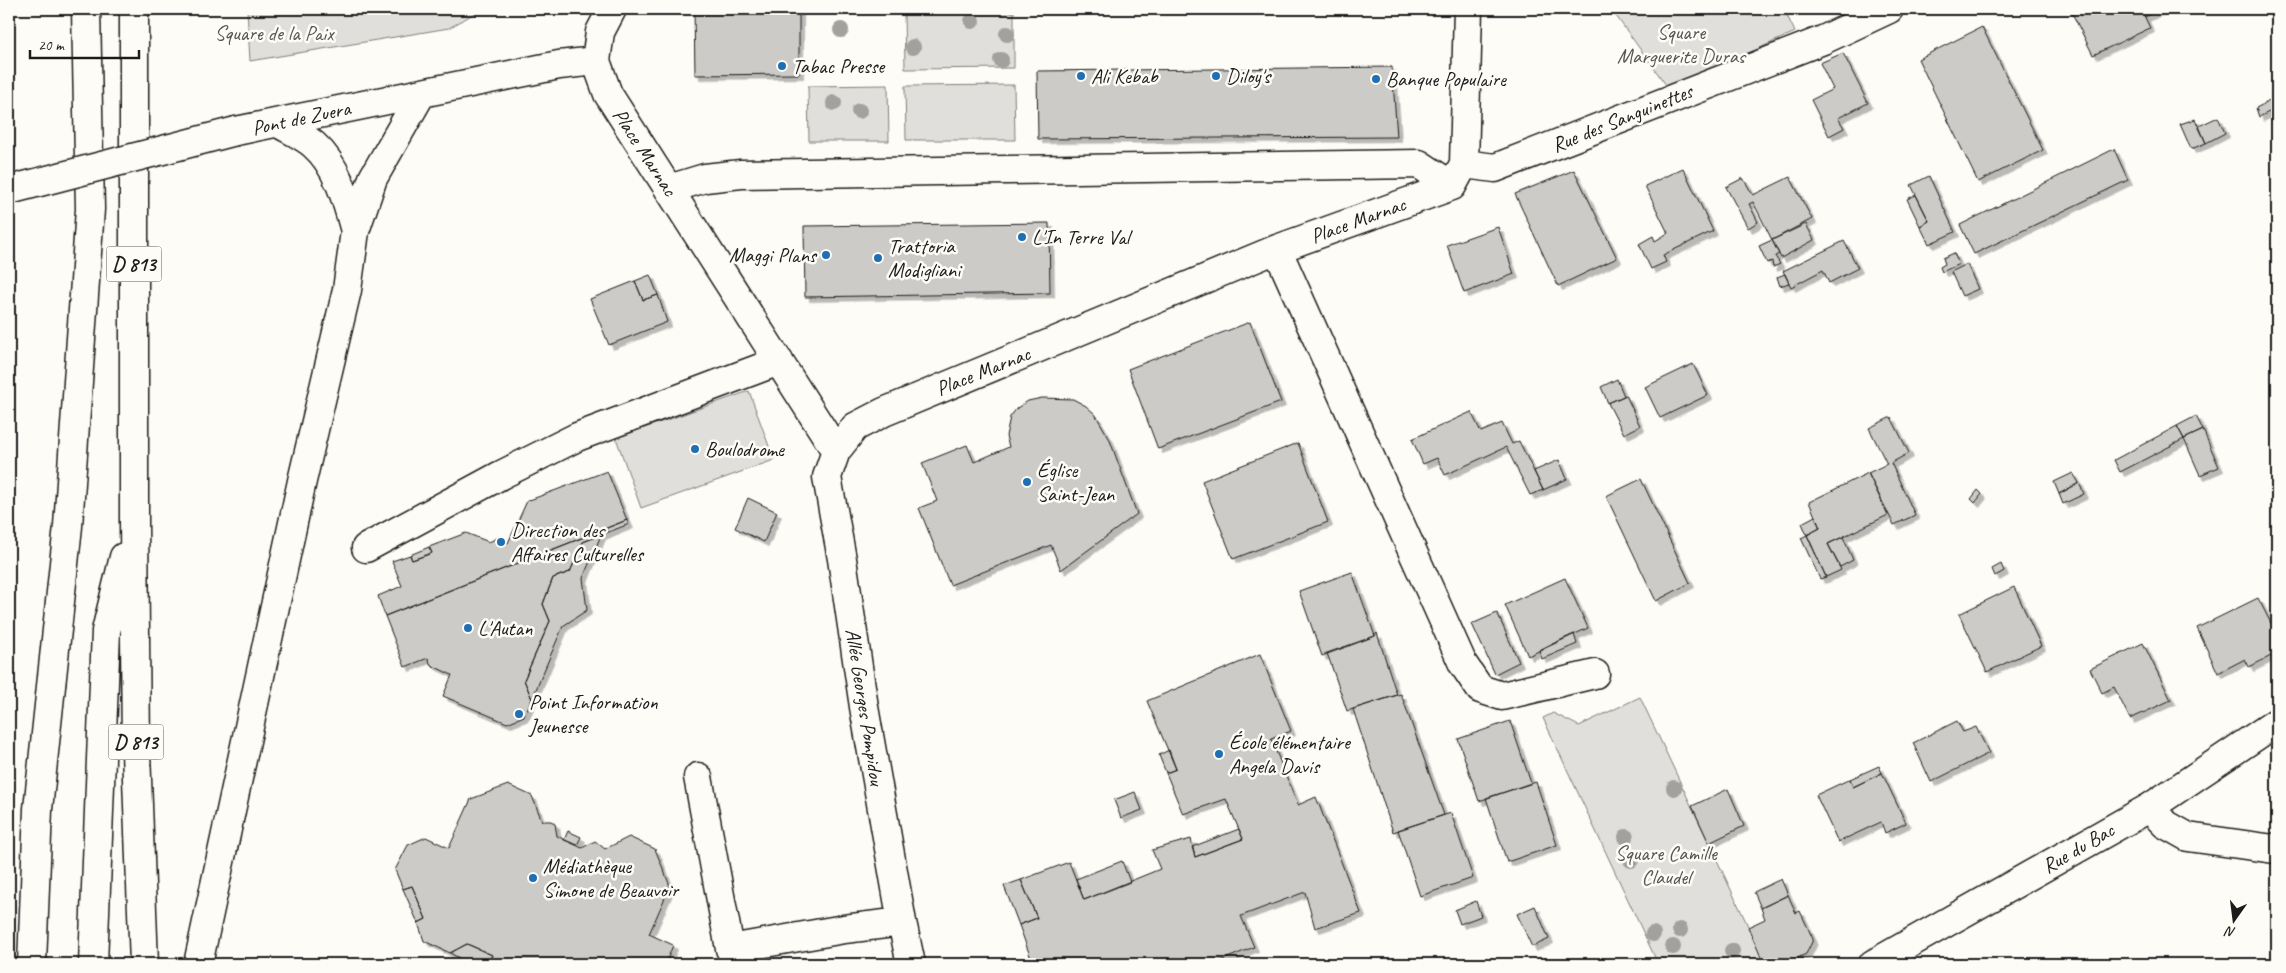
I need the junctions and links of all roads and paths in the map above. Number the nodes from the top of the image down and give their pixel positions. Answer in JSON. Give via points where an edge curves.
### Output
{"nodes":[{"id":1,"x":86,"y":9,"type":"edge"},
{"id":2,"x":134,"y":9,"type":"edge"},
{"id":3,"x":612,"y":9,"type":"edge"},
{"id":4,"x":1468,"y":9,"type":"edge"},
{"id":5,"x":1888,"y":9,"type":"edge"},
{"id":6,"x":596,"y":61,"type":"junction"},
{"id":7,"x":420,"y":94,"type":"junction"},
{"id":8,"x":278,"y":123,"type":"junction"},
{"id":9,"x":1458,"y":175,"type":"junction"},
{"id":10,"x":669,"y":189,"type":"junction"},
{"id":11,"x":9,"y":190,"type":"edge"},
{"id":12,"x":355,"y":231,"type":"junction"},
{"id":13,"x":1277,"y":249,"type":"junction"},
{"id":14,"x":779,"y":361,"type":"junction"},
{"id":15,"x":836,"y":451,"type":"junction"},
{"id":16,"x":134,"y":519,"type":"junction"},
{"id":17,"x":366,"y":548,"type":"dead end"},
{"id":18,"x":1595,"y":674,"type":"dead end"},
{"id":19,"x":2277,"y":722,"type":"edge"},
{"id":20,"x":698,"y":777,"type":"dead end"},
{"id":21,"x":2149,"y":808,"type":"junction"},
{"id":22,"x":2277,"y":847,"type":"edge"},
{"id":23,"x":902,"y":922,"type":"junction"},
{"id":24,"x":32,"y":964,"type":"edge"},
{"id":25,"x":93,"y":964,"type":"edge"},
{"id":26,"x":144,"y":964,"type":"edge"},
{"id":27,"x":198,"y":964,"type":"edge"},
{"id":28,"x":911,"y":964,"type":"edge"},
{"id":29,"x":1873,"y":964,"type":"edge"}],
"edges":[{"from":1,"to":24,"type":"street","via":[[90,209],[68,526],[38,809]]},
{"from":2,"to":16,"type":"street","number":"D 813"},
{"from":3,"to":6,"type":"street","name":"Place Marnac","via":[[600,32]]},
{"from":4,"to":9,"type":"street"},
{"from":5,"to":9,"type":"street","name":"Rue des Sanguinettes","via":[[1823,40],[1495,168]]},
{"from":6,"to":7,"type":"street","name":"Pont de Zuera","via":[[559,65]]},
{"from":6,"to":10,"type":"street","name":"Place Marnac","via":[[608,94]]},
{"from":7,"to":8,"type":"street","name":"Pont de Zuera"},
{"from":7,"to":12,"type":"street","via":[[373,178]]},
{"from":8,"to":11,"type":"street","name":"Pont de Zuera","bridge":true},
{"from":8,"to":12,"type":"street","via":[[313,144],[323,154],[344,192]]},
{"from":9,"to":10,"type":"street","via":[[1418,164],[741,174],[705,178]]},
{"from":9,"to":13,"type":"street","name":"Place Marnac"},
{"from":10,"to":14,"type":"street","name":"Place Marnac"},
{"from":12,"to":27,"type":"street","via":[[347,290]]},
{"from":13,"to":15,"type":"street","name":"Place Marnac","via":[[884,412],[855,427]]},
{"from":13,"to":18,"type":"street","via":[[1463,664],[1480,689],[1502,696]]},
{"from":14,"to":15,"type":"street","name":"Place Marnac"},
{"from":14,"to":17,"type":"street","via":[[577,437]]},
{"from":15,"to":23,"type":"street","name":"Allée Georges Pompidou","via":[[827,477]]},
{"from":16,"to":25,"type":"street","number":"D 813","via":[[106,631]]},
{"from":16,"to":26,"type":"street","number":"D 813","via":[[136,752]]},
{"from":19,"to":21,"type":"street","name":"Rue du Bac"},
{"from":20,"to":23,"type":"street","via":[[730,948],[844,928]]},
{"from":21,"to":22,"type":"street","via":[[2165,824],[2188,837]]},
{"from":21,"to":29,"type":"street","name":"Rue du Bac"},
{"from":23,"to":28,"type":"street","name":"Allée Georges Pompidou"}]}
